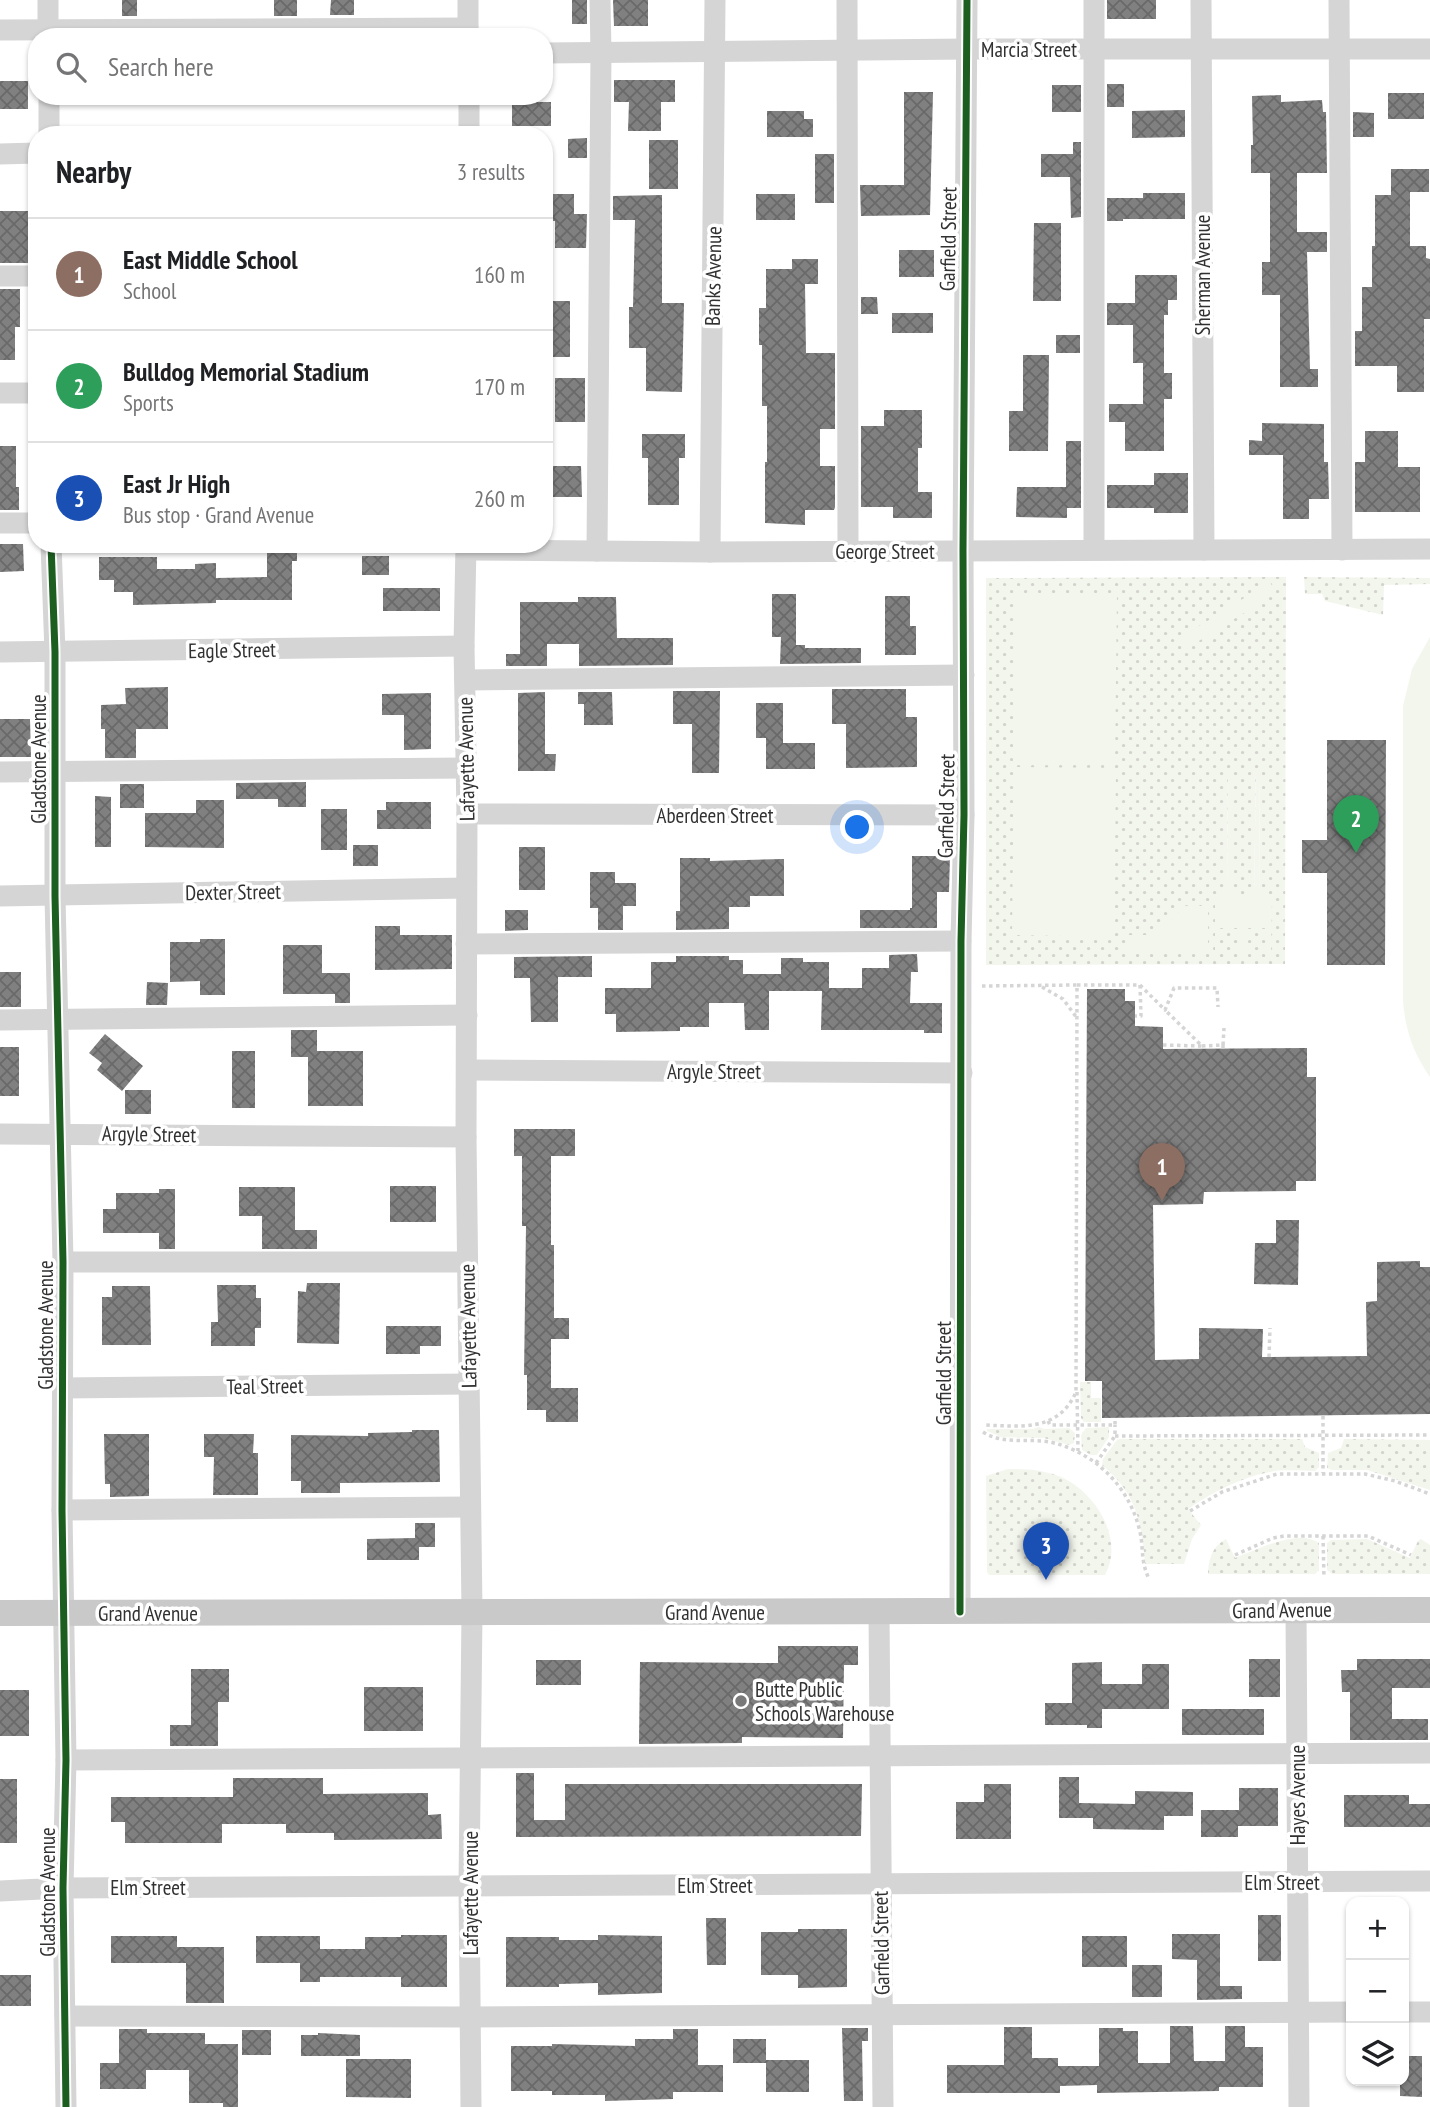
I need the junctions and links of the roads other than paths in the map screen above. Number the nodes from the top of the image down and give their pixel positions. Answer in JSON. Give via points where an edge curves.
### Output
{"nodes":[{"id":1,"x":48,"y":0,"type":"edge"},
{"id":2,"x":468,"y":0,"type":"edge"},
{"id":3,"x":600,"y":0,"type":"edge"},
{"id":4,"x":716,"y":0,"type":"edge"},
{"id":5,"x":847,"y":0,"type":"edge"},
{"id":6,"x":967,"y":0,"type":"edge"},
{"id":7,"x":1094,"y":0,"type":"edge"},
{"id":8,"x":1201,"y":0,"type":"edge"},
{"id":9,"x":1339,"y":0,"type":"edge"},
{"id":10,"x":48,"y":28,"type":"edge"},
{"id":11,"x":468,"y":28,"type":"edge"},
{"id":12,"x":0,"y":30,"type":"edge"},
{"id":13,"x":28,"y":32,"type":"edge"},
{"id":14,"x":968,"y":49,"type":"junction"},
{"id":15,"x":1094,"y":49,"type":"junction"},
{"id":16,"x":1201,"y":49,"type":"junction"},
{"id":17,"x":1339,"y":49,"type":"junction"},
{"id":18,"x":1430,"y":49,"type":"edge"},
{"id":19,"x":847,"y":50,"type":"junction"},
{"id":20,"x":601,"y":52,"type":"junction"},
{"id":21,"x":715,"y":52,"type":"junction"},
{"id":22,"x":553,"y":53,"type":"edge"},
{"id":23,"x":49,"y":105,"type":"edge"},
{"id":24,"x":469,"y":105,"type":"edge"},
{"id":25,"x":49,"y":126,"type":"edge"},
{"id":26,"x":469,"y":126,"type":"edge"},
{"id":27,"x":28,"y":153,"type":"edge"},
{"id":28,"x":0,"y":154,"type":"edge"},
{"id":29,"x":0,"y":276,"type":"edge"},
{"id":30,"x":28,"y":276,"type":"edge"},
{"id":31,"x":0,"y":393,"type":"edge"},
{"id":32,"x":28,"y":393,"type":"edge"},
{"id":33,"x":0,"y":523,"type":"edge"},
{"id":34,"x":28,"y":523,"type":"edge"},
{"id":35,"x":1430,"y":549,"type":"edge"},
{"id":36,"x":553,"y":550,"type":"edge"},
{"id":37,"x":1204,"y":550,"type":"junction"},
{"id":38,"x":1342,"y":550,"type":"junction"},
{"id":39,"x":597,"y":551,"type":"junction"},
{"id":40,"x":848,"y":551,"type":"junction"},
{"id":41,"x":963,"y":551,"type":"junction"},
{"id":42,"x":1094,"y":551,"type":"junction"},
{"id":43,"x":709,"y":552,"type":"junction"},
{"id":44,"x":51,"y":553,"type":"edge"},
{"id":45,"x":466,"y":553,"type":"edge"},
{"id":46,"x":464,"y":646,"type":"junction"},
{"id":47,"x":0,"y":652,"type":"edge"},
{"id":48,"x":55,"y":652,"type":"junction"},
{"id":49,"x":964,"y":676,"type":"junction"},
{"id":50,"x":465,"y":680,"type":"junction"},
{"id":51,"x":466,"y":768,"type":"junction"},
{"id":52,"x":0,"y":772,"type":"edge"},
{"id":53,"x":56,"y":772,"type":"junction"},
{"id":54,"x":467,"y":814,"type":"junction"},
{"id":55,"x":964,"y":815,"type":"junction"},
{"id":56,"x":466,"y":888,"type":"junction"},
{"id":57,"x":55,"y":895,"type":"junction"},
{"id":58,"x":0,"y":896,"type":"edge"},
{"id":59,"x":961,"y":941,"type":"junction"},
{"id":60,"x":466,"y":944,"type":"junction"},
{"id":61,"x":467,"y":1015,"type":"junction"},
{"id":62,"x":0,"y":1020,"type":"edge"},
{"id":63,"x":57,"y":1020,"type":"junction"},
{"id":64,"x":467,"y":1069,"type":"junction"},
{"id":65,"x":962,"y":1073,"type":"junction"},
{"id":66,"x":62,"y":1133,"type":"junction"},
{"id":67,"x":0,"y":1134,"type":"edge"},
{"id":68,"x":466,"y":1137,"type":"junction"},
{"id":69,"x":63,"y":1262,"type":"junction"},
{"id":70,"x":467,"y":1262,"type":"junction"},
{"id":71,"x":469,"y":1384,"type":"junction"},
{"id":72,"x":62,"y":1388,"type":"junction"},
{"id":73,"x":470,"y":1507,"type":"junction"},
{"id":74,"x":62,"y":1510,"type":"junction"},
{"id":75,"x":1296,"y":1609,"type":"junction"},
{"id":76,"x":1430,"y":1610,"type":"edge"},
{"id":77,"x":472,"y":1612,"type":"junction"},
{"id":78,"x":879,"y":1612,"type":"junction"},
{"id":79,"x":960,"y":1612,"type":"junction"},
{"id":80,"x":0,"y":1613,"type":"edge"},
{"id":81,"x":63,"y":1613,"type":"junction"},
{"id":82,"x":1296,"y":1753,"type":"junction"},
{"id":83,"x":1430,"y":1753,"type":"edge"},
{"id":84,"x":880,"y":1755,"type":"junction"},
{"id":85,"x":471,"y":1757,"type":"junction"},
{"id":86,"x":66,"y":1760,"type":"junction"},
{"id":87,"x":1430,"y":1881,"type":"edge"},
{"id":88,"x":1297,"y":1882,"type":"junction"},
{"id":89,"x":881,"y":1884,"type":"junction"},
{"id":90,"x":469,"y":1886,"type":"junction"},
{"id":91,"x":63,"y":1888,"type":"junction"},
{"id":92,"x":0,"y":1891,"type":"edge"},
{"id":93,"x":1298,"y":2012,"type":"junction"},
{"id":94,"x":1346,"y":2012,"type":"edge"},
{"id":95,"x":1409,"y":2012,"type":"edge"},
{"id":96,"x":1430,"y":2012,"type":"edge"},
{"id":97,"x":882,"y":2013,"type":"junction"},
{"id":98,"x":65,"y":2016,"type":"junction"},
{"id":99,"x":470,"y":2017,"type":"junction"},
{"id":100,"x":66,"y":2107,"type":"edge"},
{"id":101,"x":471,"y":2107,"type":"edge"},
{"id":102,"x":883,"y":2107,"type":"edge"},
{"id":103,"x":1298,"y":2107,"type":"edge"}],
"edges":[{"from":1,"to":10,"type":"street"},
{"from":2,"to":11,"type":"street"},
{"from":3,"to":20,"type":"street"},
{"from":4,"to":21,"type":"street","name":"Banks Avenue"},
{"from":5,"to":19,"type":"street"},
{"from":6,"to":14,"type":"street","name":"Garfield Street"},
{"from":7,"to":15,"type":"street"},
{"from":8,"to":16,"type":"street","name":"Sherman Avenue"},
{"from":9,"to":17,"type":"street"},
{"from":12,"to":13,"type":"street"},
{"from":14,"to":15,"type":"street","name":"Marcia Street"},
{"from":14,"to":19,"type":"street","name":"Marcia Street"},
{"from":14,"to":41,"type":"street","name":"Garfield Street"},
{"from":15,"to":16,"type":"street","name":"Marcia Street"},
{"from":15,"to":42,"type":"street"},
{"from":16,"to":17,"type":"street","name":"Marcia Street"},
{"from":16,"to":37,"type":"street","name":"Sherman Avenue"},
{"from":17,"to":18,"type":"street","name":"Marcia Street"},
{"from":17,"to":38,"type":"street"},
{"from":19,"to":21,"type":"street","name":"Marcia Street"},
{"from":19,"to":40,"type":"street"},
{"from":20,"to":21,"type":"street","name":"Marcia Street"},
{"from":20,"to":22,"type":"street","name":"Marcia Street"},
{"from":20,"to":39,"type":"street"},
{"from":21,"to":43,"type":"street","name":"Banks Avenue"},
{"from":23,"to":25,"type":"street"},
{"from":24,"to":26,"type":"street"},
{"from":27,"to":28,"type":"street"},
{"from":29,"to":30,"type":"street"},
{"from":31,"to":32,"type":"street"},
{"from":33,"to":34,"type":"street"},
{"from":35,"to":38,"type":"street","name":"George Street"},
{"from":36,"to":39,"type":"street","name":"George Street"},
{"from":37,"to":38,"type":"street","name":"George Street"},
{"from":37,"to":42,"type":"street","name":"George Street"},
{"from":39,"to":43,"type":"street","name":"George Street"},
{"from":40,"to":41,"type":"street","name":"George Street"},
{"from":40,"to":43,"type":"street","name":"George Street"},
{"from":41,"to":42,"type":"street","name":"George Street"},
{"from":41,"to":49,"type":"street","name":"Garfield Street"},
{"from":44,"to":48,"type":"street","name":"Gladstone Avenue"},
{"from":45,"to":46,"type":"street","name":"Lafayette Avenue"},
{"from":46,"to":48,"type":"street","name":"Eagle Street"},
{"from":46,"to":50,"type":"street","name":"Lafayette Avenue"},
{"from":47,"to":48,"type":"street","name":"Eagle Street"},
{"from":48,"to":53,"type":"street","name":"Gladstone Avenue"},
{"from":49,"to":50,"type":"street"},
{"from":49,"to":55,"type":"street","name":"Garfield Street"},
{"from":50,"to":51,"type":"street","name":"Lafayette Avenue"},
{"from":51,"to":53,"type":"street"},
{"from":51,"to":54,"type":"street","name":"Lafayette Avenue"},
{"from":52,"to":53,"type":"street"},
{"from":53,"to":57,"type":"street","name":"Gladstone Avenue"},
{"from":54,"to":55,"type":"street","name":"Aberdeen Street"},
{"from":54,"to":56,"type":"street","name":"Lafayette Avenue"},
{"from":55,"to":59,"type":"street","name":"Garfield Street"},
{"from":56,"to":57,"type":"street","name":"Dexter Street"},
{"from":56,"to":60,"type":"street","name":"Lafayette Avenue"},
{"from":57,"to":58,"type":"street","name":"Dexter Street"},
{"from":57,"to":63,"type":"street","name":"Gladstone Avenue"},
{"from":59,"to":60,"type":"street"},
{"from":59,"to":65,"type":"street","name":"Garfield Street"},
{"from":60,"to":61,"type":"street","name":"Lafayette Avenue"},
{"from":61,"to":63,"type":"street"},
{"from":61,"to":64,"type":"street","name":"Lafayette Avenue"},
{"from":62,"to":63,"type":"street"},
{"from":63,"to":66,"type":"street","name":"Gladstone Avenue"},
{"from":64,"to":65,"type":"street","name":"Argyle Street"},
{"from":64,"to":68,"type":"street","name":"Lafayette Avenue"},
{"from":65,"to":79,"type":"street","name":"Garfield Street"},
{"from":66,"to":67,"type":"street","name":"Argyle Street"},
{"from":66,"to":68,"type":"street","name":"Argyle Street"},
{"from":66,"to":69,"type":"street","name":"Gladstone Avenue"},
{"from":68,"to":70,"type":"street","name":"Lafayette Avenue"},
{"from":69,"to":70,"type":"street"},
{"from":69,"to":72,"type":"street","name":"Gladstone Avenue"},
{"from":70,"to":71,"type":"street","name":"Lafayette Avenue"},
{"from":71,"to":72,"type":"street","name":"Teal Street"},
{"from":71,"to":73,"type":"street","name":"Lafayette Avenue"},
{"from":72,"to":74,"type":"street","name":"Gladstone Avenue"},
{"from":73,"to":74,"type":"street"},
{"from":73,"to":77,"type":"street","name":"Lafayette Avenue"},
{"from":74,"to":81,"type":"street","name":"Gladstone Avenue"},
{"from":75,"to":76,"type":"main road","name":"Grand Avenue"},
{"from":75,"to":79,"type":"main road","name":"Grand Avenue"},
{"from":75,"to":82,"type":"street","name":"Hayes Avenue"},
{"from":77,"to":78,"type":"main road","name":"Grand Avenue"},
{"from":77,"to":81,"type":"main road","name":"Grand Avenue"},
{"from":77,"to":85,"type":"street","name":"Lafayette Avenue"},
{"from":78,"to":79,"type":"main road","name":"Grand Avenue"},
{"from":78,"to":84,"type":"street","name":"Garfield Street"},
{"from":80,"to":81,"type":"main road","name":"Grand Avenue"},
{"from":81,"to":86,"type":"street","name":"Gladstone Avenue"},
{"from":82,"to":83,"type":"street"},
{"from":82,"to":84,"type":"street"},
{"from":82,"to":88,"type":"street","name":"Hayes Avenue"},
{"from":84,"to":85,"type":"street"},
{"from":84,"to":89,"type":"street","name":"Garfield Street"},
{"from":85,"to":86,"type":"street"},
{"from":85,"to":90,"type":"street","name":"Lafayette Avenue"},
{"from":86,"to":91,"type":"street","name":"Gladstone Avenue"},
{"from":87,"to":88,"type":"street","name":"Elm Street"},
{"from":88,"to":89,"type":"street","name":"Elm Street"},
{"from":88,"to":93,"type":"street","name":"Hayes Avenue"},
{"from":89,"to":90,"type":"street","name":"Elm Street"},
{"from":89,"to":97,"type":"street","name":"Garfield Street"},
{"from":90,"to":91,"type":"street","name":"Elm Street"},
{"from":90,"to":99,"type":"street","name":"Lafayette Avenue"},
{"from":91,"to":92,"type":"street","name":"Elm Street"},
{"from":91,"to":98,"type":"street","name":"Gladstone Avenue"},
{"from":93,"to":94,"type":"street"},
{"from":93,"to":97,"type":"street"},
{"from":93,"to":103,"type":"street","name":"Hayes Avenue"},
{"from":95,"to":96,"type":"street"},
{"from":97,"to":99,"type":"street"},
{"from":97,"to":102,"type":"street","name":"Garfield Street"},
{"from":98,"to":99,"type":"street"},
{"from":98,"to":100,"type":"street","name":"Gladstone Avenue"},
{"from":99,"to":101,"type":"street","name":"Lafayette Avenue"}]}
